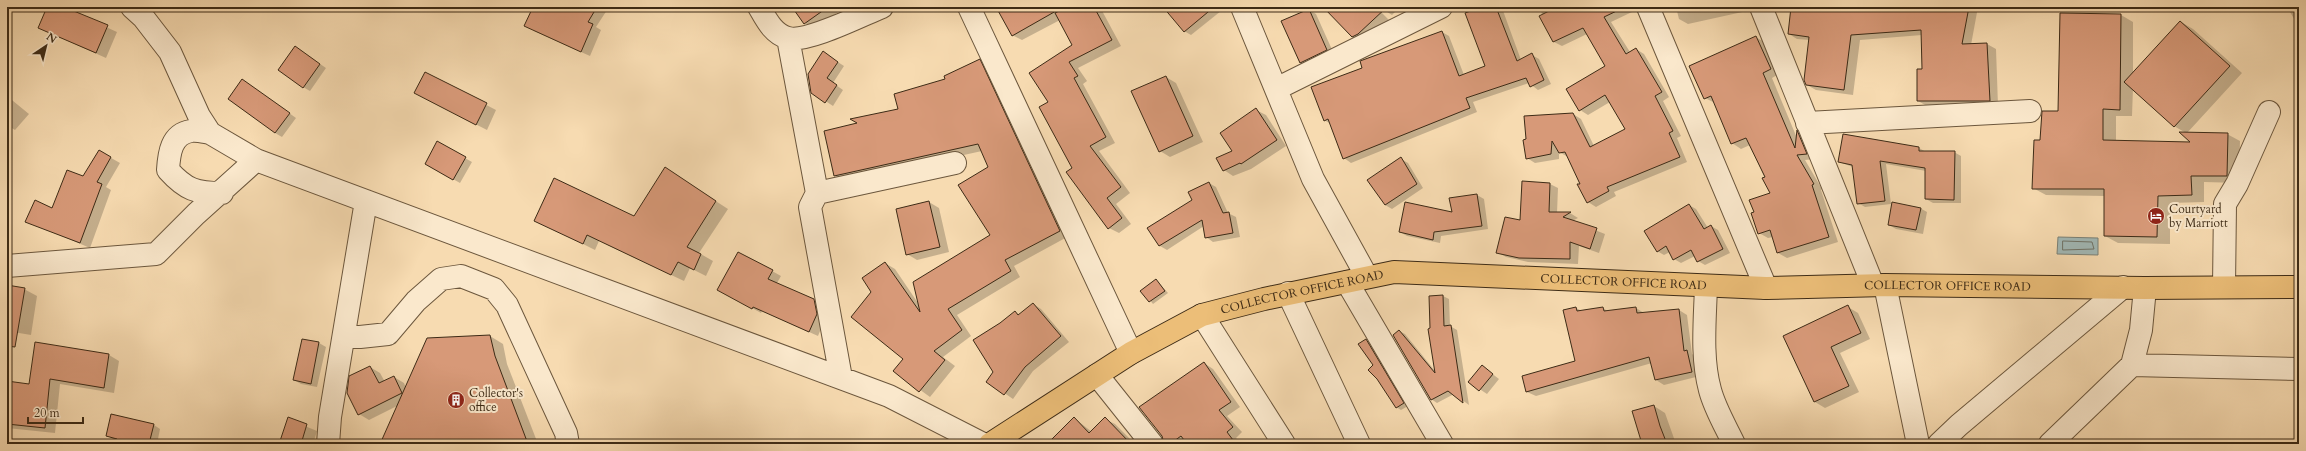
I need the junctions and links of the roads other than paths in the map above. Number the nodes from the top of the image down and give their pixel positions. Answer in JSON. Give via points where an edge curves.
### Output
{"nodes":[{"id":1,"x":759,"y":7,"type":"edge"},
{"id":2,"x":882,"y":7,"type":"edge"},
{"id":3,"x":969,"y":7,"type":"edge"},
{"id":4,"x":1242,"y":7,"type":"edge"},
{"id":5,"x":1441,"y":7,"type":"edge"},
{"id":6,"x":1648,"y":7,"type":"edge"},
{"id":7,"x":1761,"y":7,"type":"edge"},
{"id":8,"x":141,"y":10,"type":"edge"},
{"id":9,"x":788,"y":38,"type":"junction"},
{"id":10,"x":1276,"y":89,"type":"junction"},
{"id":11,"x":2030,"y":111,"type":"dead end"},
{"id":12,"x":2269,"y":112,"type":"dead end"},
{"id":13,"x":1807,"y":123,"type":"junction"},
{"id":14,"x":210,"y":133,"type":"junction"},
{"id":15,"x":256,"y":160,"type":"junction"},
{"id":16,"x":955,"y":163,"type":"dead end"},
{"id":17,"x":222,"y":193,"type":"junction"},
{"id":18,"x":817,"y":193,"type":"junction"},
{"id":19,"x":366,"y":201,"type":"junction"},
{"id":20,"x":7,"y":266,"type":"edge"},
{"id":21,"x":1357,"y":279,"type":"junction"},
{"id":22,"x":1879,"y":285,"type":"junction"},
{"id":23,"x":1706,"y":286,"type":"junction"},
{"id":24,"x":2123,"y":287,"type":"junction"},
{"id":25,"x":2224,"y":287,"type":"junction"},
{"id":26,"x":2299,"y":287,"type":"edge"},
{"id":27,"x":1766,"y":288,"type":"junction"},
{"id":28,"x":2145,"y":288,"type":"junction"},
{"id":29,"x":1288,"y":293,"type":"junction"},
{"id":30,"x":1202,"y":315,"type":"junction"},
{"id":31,"x":344,"y":335,"type":"junction"},
{"id":32,"x":1131,"y":353,"type":"junction"},
{"id":33,"x":2132,"y":365,"type":"junction"},
{"id":34,"x":2299,"y":368,"type":"edge"},
{"id":35,"x":1097,"y":375,"type":"junction"},
{"id":36,"x":841,"y":378,"type":"junction"},
{"id":37,"x":328,"y":444,"type":"edge"},
{"id":38,"x":568,"y":444,"type":"edge"},
{"id":39,"x":983,"y":444,"type":"edge"},
{"id":40,"x":990,"y":444,"type":"edge"},
{"id":41,"x":1152,"y":444,"type":"edge"},
{"id":42,"x":1284,"y":444,"type":"edge"},
{"id":43,"x":1359,"y":444,"type":"edge"},
{"id":44,"x":1442,"y":444,"type":"edge"},
{"id":45,"x":1734,"y":444,"type":"edge"},
{"id":46,"x":1918,"y":444,"type":"edge"},
{"id":47,"x":1941,"y":444,"type":"edge"},
{"id":48,"x":2050,"y":444,"type":"edge"}],
"edges":[{"from":1,"to":9,"type":"street","via":[[770,27]]},
{"from":2,"to":9,"type":"street","via":[[811,36]]},
{"from":3,"to":32,"type":"street"},
{"from":4,"to":10,"type":"street"},
{"from":5,"to":10,"type":"street"},
{"from":6,"to":27,"type":"street"},
{"from":7,"to":13,"type":"street"},
{"from":8,"to":14,"type":"street","via":[[170,52],[199,116]]},
{"from":9,"to":18,"type":"street"},
{"from":10,"to":21,"type":"street"},
{"from":11,"to":13,"type":"street"},
{"from":12,"to":25,"type":"street","via":[[2226,204]]},
{"from":13,"to":22,"type":"street"},
{"from":14,"to":15,"type":"street"},
{"from":14,"to":17,"type":"street","via":[[191,131],[177,139],[169,150],[168,170],[181,185],[202,193]]},
{"from":15,"to":17,"type":"street"},
{"from":15,"to":19,"type":"street"},
{"from":16,"to":18,"type":"street"},
{"from":17,"to":20,"type":"street","via":[[196,214],[156,254]]},
{"from":18,"to":36,"type":"street","via":[[810,207]]},
{"from":19,"to":31,"type":"street"},
{"from":19,"to":36,"type":"street"},
{"from":21,"to":23,"type":"main road","name":"COLLECTOR OFFICE ROAD","via":[[1394,272]]},
{"from":21,"to":29,"type":"main road","name":"COLLECTOR OFFICE ROAD"},
{"from":21,"to":44,"type":"street"},
{"from":22,"to":24,"type":"main road","name":"COLLECTOR OFFICE ROAD"},
{"from":22,"to":27,"type":"main road","name":"COLLECTOR OFFICE ROAD"},
{"from":22,"to":46,"type":"street"},
{"from":23,"to":27,"type":"main road","name":"COLLECTOR OFFICE ROAD"},
{"from":23,"to":45,"type":"street","via":[[1707,376],[1711,392]]},
{"from":24,"to":28,"type":"main road","name":"COLLECTOR OFFICE ROAD"},
{"from":24,"to":47,"type":"street","via":[[1959,425]]},
{"from":25,"to":26,"type":"main road","name":"COLLECTOR OFFICE ROAD"},
{"from":25,"to":28,"type":"main road","name":"COLLECTOR OFFICE ROAD"},
{"from":28,"to":33,"type":"street","via":[[2141,330]]},
{"from":29,"to":30,"type":"main road","name":"COLLECTOR OFFICE ROAD"},
{"from":29,"to":43,"type":"street"},
{"from":30,"to":32,"type":"main road","name":"COLLECTOR OFFICE ROAD"},
{"from":30,"to":42,"type":"street"},
{"from":31,"to":37,"type":"street"},
{"from":31,"to":38,"type":"street","via":[[360,337],[388,334],[416,301],[441,279],[461,276],[494,289],[507,305],[566,433]]},
{"from":32,"to":35,"type":"main road","name":"COLLECTOR OFFICE ROAD"},
{"from":33,"to":34,"type":"street"},
{"from":33,"to":48,"type":"street"},
{"from":35,"to":40,"type":"main road","name":"COLLECTOR OFFICE ROAD"},
{"from":35,"to":41,"type":"street"},
{"from":36,"to":39,"type":"street","via":[[889,396]]}]}
